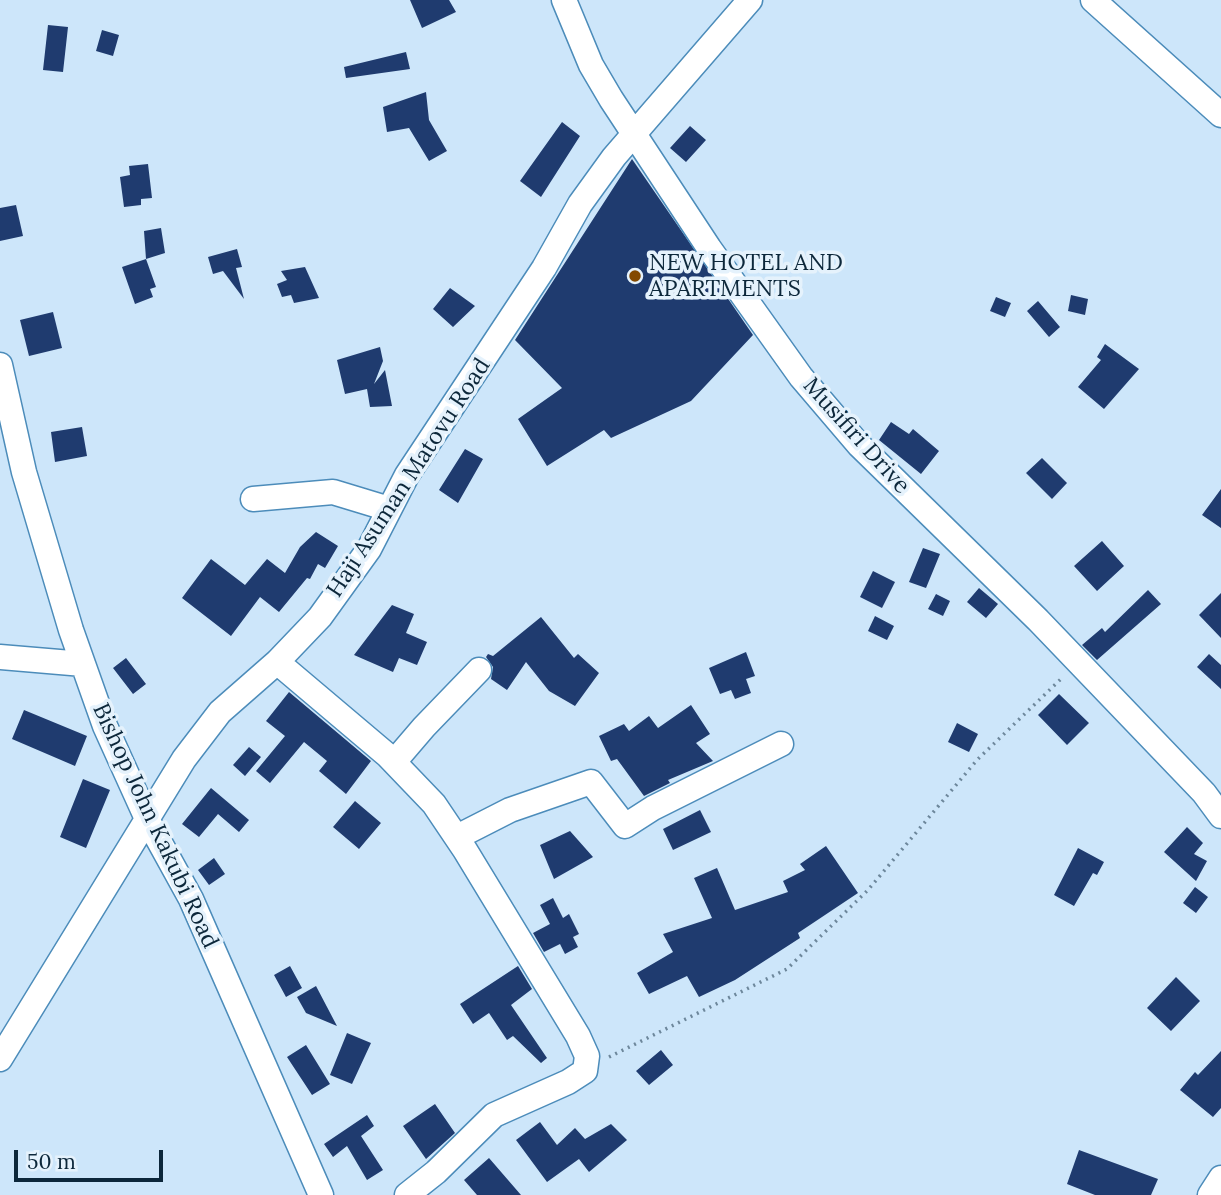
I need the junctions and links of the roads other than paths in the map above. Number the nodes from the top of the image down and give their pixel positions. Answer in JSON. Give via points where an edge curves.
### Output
{"nodes":[{"id":1,"x":564,"y":0,"type":"edge"},
{"id":2,"x":750,"y":0,"type":"edge"},
{"id":3,"x":1093,"y":0,"type":"edge"},
{"id":4,"x":1221,"y":115,"type":"edge"},
{"id":5,"x":636,"y":132,"type":"junction"},
{"id":6,"x":0,"y":365,"type":"edge"},
{"id":7,"x":253,"y":499,"type":"dead end"},
{"id":8,"x":390,"y":509,"type":"junction"},
{"id":9,"x":0,"y":657,"type":"edge"},
{"id":10,"x":277,"y":662,"type":"junction"},
{"id":11,"x":83,"y":664,"type":"junction"},
{"id":12,"x":479,"y":670,"type":"dead end"},
{"id":13,"x":781,"y":744,"type":"dead end"},
{"id":14,"x":394,"y":762,"type":"junction"},
{"id":15,"x":1221,"y":817,"type":"edge"},
{"id":16,"x":148,"y":821,"type":"junction"},
{"id":17,"x":457,"y":838,"type":"junction"},
{"id":18,"x":0,"y":1059,"type":"edge"},
{"id":19,"x":1221,"y":1178,"type":"edge"},
{"id":20,"x":321,"y":1195,"type":"edge"},
{"id":21,"x":407,"y":1195,"type":"edge"},
{"id":22,"x":1210,"y":1195,"type":"edge"}],
"edges":[{"from":1,"to":5,"type":"street","name":"Musifiri Drive","via":[[591,65]]},
{"from":2,"to":5,"type":"street","name":"Haji Asuman Matovu Road"},
{"from":3,"to":4,"type":"street"},
{"from":5,"to":8,"type":"street","name":"Haji Asuman Matovu Road","via":[[580,204],[544,268],[407,475]]},
{"from":5,"to":15,"type":"street","name":"Musifiri Drive","via":[[709,248],[801,377],[859,444],[1078,663],[1204,793]]},
{"from":6,"to":11,"type":"street","name":"Bishop John Kakubi Road","via":[[24,472]]},
{"from":7,"to":8,"type":"street","via":[[333,492]]},
{"from":8,"to":10,"type":"street","name":"Haji Asuman Matovu Road","via":[[369,550],[320,617]]},
{"from":9,"to":11,"type":"street"},
{"from":10,"to":14,"type":"street"},
{"from":10,"to":16,"type":"street","name":"Haji Asuman Matovu Road","via":[[220,712],[184,759]]},
{"from":11,"to":16,"type":"street","name":"Bishop John Kakubi Road","via":[[104,726]]},
{"from":12,"to":14,"type":"street"},
{"from":13,"to":17,"type":"street","via":[[625,826],[591,782],[510,810]]},
{"from":14,"to":17,"type":"street","via":[[434,804]]},
{"from":16,"to":18,"type":"street","name":"Haji Asuman Matovu Road"},
{"from":16,"to":20,"type":"street","name":"Bishop John Kakubi Road","via":[[191,899]]},
{"from":17,"to":21,"type":"street","via":[[587,1056],[585,1069],[568,1082],[494,1115]]},
{"from":19,"to":22,"type":"street"}]}
